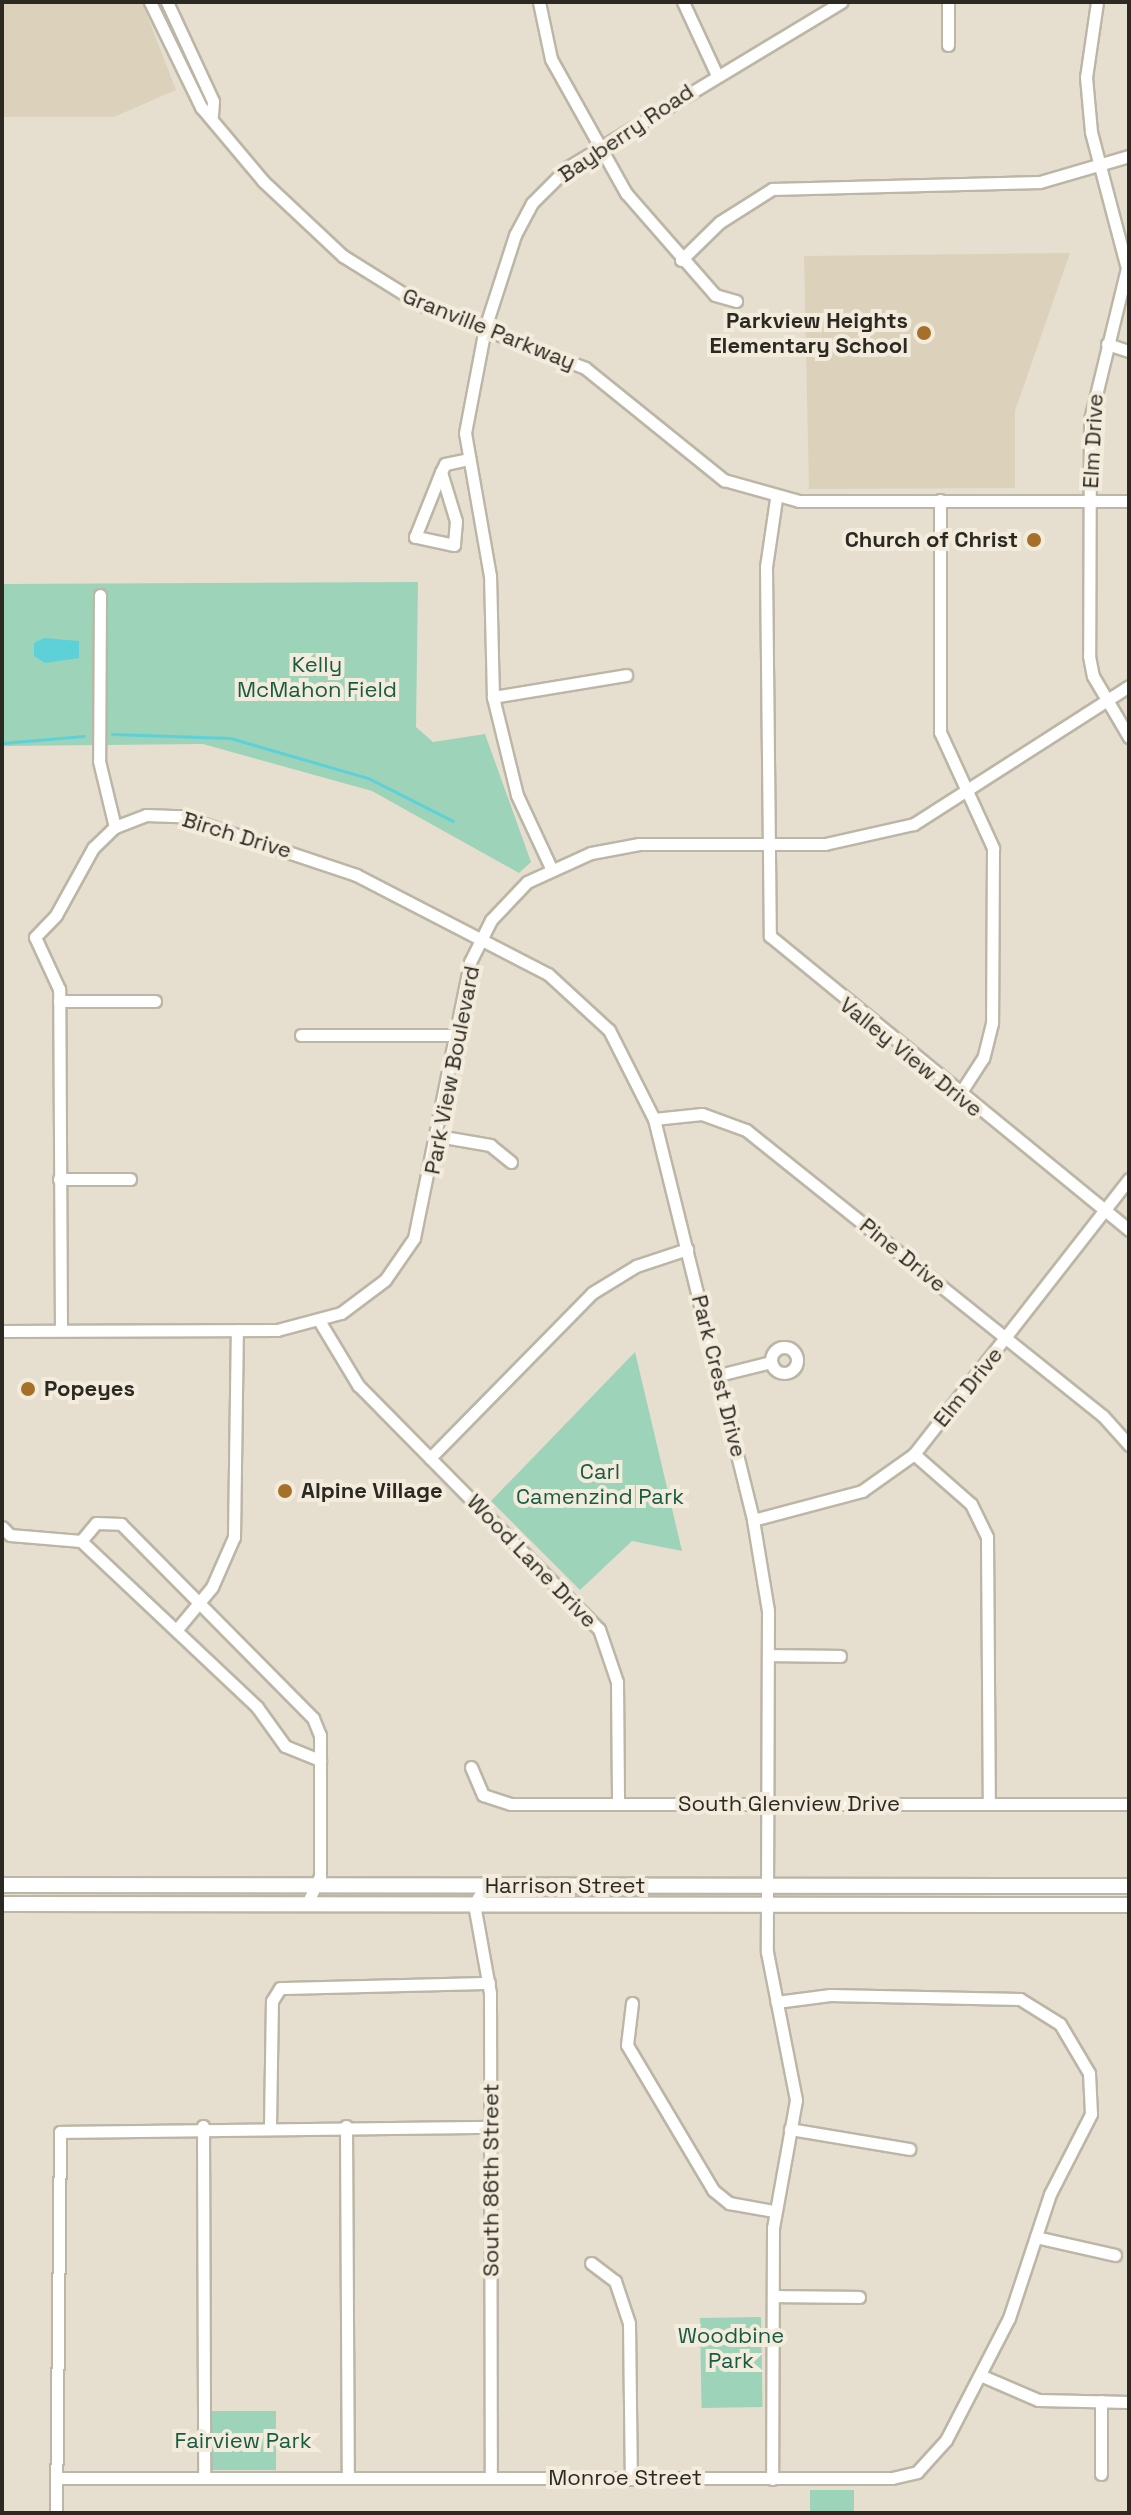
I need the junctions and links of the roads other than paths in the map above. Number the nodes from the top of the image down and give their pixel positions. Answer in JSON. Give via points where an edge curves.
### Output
{"nodes":[{"id":1,"x":150,"y":2,"type":"edge"},
{"id":2,"x":167,"y":2,"type":"edge"},
{"id":3,"x":539,"y":2,"type":"edge"},
{"id":4,"x":683,"y":2,"type":"edge"},
{"id":5,"x":841,"y":2,"type":"edge"},
{"id":6,"x":948,"y":2,"type":"edge"},
{"id":7,"x":1097,"y":2,"type":"edge"},
{"id":8,"x":948,"y":45,"type":"dead end"},
{"id":9,"x":716,"y":73,"type":"junction"},
{"id":10,"x":212,"y":116,"type":"junction"},
{"id":11,"x":598,"y":146,"type":"junction"},
{"id":12,"x":1129,"y":156,"type":"edge"},
{"id":13,"x":1098,"y":166,"type":"junction"},
{"id":14,"x":681,"y":260,"type":"junction"},
{"id":15,"x":736,"y":301,"type":"dead end"},
{"id":16,"x":485,"y":328,"type":"junction"},
{"id":17,"x":1107,"y":344,"type":"junction"},
{"id":18,"x":1129,"y":351,"type":"edge"},
{"id":19,"x":469,"y":459,"type":"junction"},
{"id":20,"x":441,"y":472,"type":"junction"},
{"id":21,"x":776,"y":499,"type":"junction"},
{"id":22,"x":940,"y":500,"type":"junction"},
{"id":23,"x":1089,"y":501,"type":"junction"},
{"id":24,"x":1129,"y":501,"type":"edge"},
{"id":25,"x":100,"y":595,"type":"dead end"},
{"id":26,"x":626,"y":675,"type":"dead end"},
{"id":27,"x":1129,"y":686,"type":"edge"},
{"id":28,"x":493,"y":697,"type":"junction"},
{"id":29,"x":1107,"y":700,"type":"junction"},
{"id":30,"x":1129,"y":737,"type":"edge"},
{"id":31,"x":970,"y":794,"type":"junction"},
{"id":32,"x":115,"y":827,"type":"junction"},
{"id":33,"x":766,"y":845,"type":"junction"},
{"id":34,"x":551,"y":868,"type":"junction"},
{"id":35,"x":482,"y":936,"type":"junction"},
{"id":36,"x":59,"y":1001,"type":"junction"},
{"id":37,"x":155,"y":1001,"type":"dead end"},
{"id":38,"x":301,"y":1035,"type":"dead end"},
{"id":39,"x":454,"y":1035,"type":"junction"},
{"id":40,"x":959,"y":1095,"type":"junction"},
{"id":41,"x":654,"y":1119,"type":"junction"},
{"id":42,"x":438,"y":1136,"type":"junction"},
{"id":43,"x":511,"y":1162,"type":"dead end"},
{"id":44,"x":59,"y":1179,"type":"junction"},
{"id":45,"x":130,"y":1179,"type":"dead end"},
{"id":46,"x":1129,"y":1179,"type":"edge"},
{"id":47,"x":1106,"y":1213,"type":"junction"},
{"id":48,"x":1129,"y":1230,"type":"edge"},
{"id":49,"x":687,"y":1249,"type":"junction"},
{"id":50,"x":320,"y":1322,"type":"junction"},
{"id":51,"x":61,"y":1330,"type":"junction"},
{"id":52,"x":237,"y":1330,"type":"junction"},
{"id":53,"x":2,"y":1331,"type":"edge"},
{"id":54,"x":1007,"y":1339,"type":"junction"},
{"id":55,"x":771,"y":1362,"type":"dead end"},
{"id":56,"x":719,"y":1375,"type":"junction"},
{"id":57,"x":1129,"y":1445,"type":"edge"},
{"id":58,"x":914,"y":1454,"type":"junction"},
{"id":59,"x":430,"y":1458,"type":"junction"},
{"id":60,"x":753,"y":1520,"type":"junction"},
{"id":61,"x":2,"y":1527,"type":"edge"},
{"id":62,"x":81,"y":1541,"type":"junction"},
{"id":63,"x":201,"y":1600,"type":"junction"},
{"id":64,"x":178,"y":1628,"type":"junction"},
{"id":65,"x":768,"y":1655,"type":"junction"},
{"id":66,"x":840,"y":1656,"type":"dead end"},
{"id":67,"x":320,"y":1760,"type":"junction"},
{"id":68,"x":471,"y":1767,"type":"dead end"},
{"id":69,"x":618,"y":1804,"type":"junction"},
{"id":70,"x":766,"y":1804,"type":"junction"},
{"id":71,"x":989,"y":1804,"type":"junction"},
{"id":72,"x":1129,"y":1804,"type":"edge"},
{"id":73,"x":2,"y":1885,"type":"edge"},
{"id":74,"x":319,"y":1886,"type":"junction"},
{"id":75,"x":485,"y":1886,"type":"junction"},
{"id":76,"x":1129,"y":1886,"type":"edge"},
{"id":77,"x":766,"y":1895,"type":"junction"},
{"id":78,"x":2,"y":1904,"type":"edge"},
{"id":79,"x":307,"y":1904,"type":"junction"},
{"id":80,"x":474,"y":1904,"type":"junction"},
{"id":81,"x":1129,"y":1905,"type":"edge"},
{"id":82,"x":489,"y":1983,"type":"junction"},
{"id":83,"x":776,"y":2002,"type":"junction"},
{"id":84,"x":632,"y":2003,"type":"dead end"},
{"id":85,"x":203,"y":2126,"type":"junction"},
{"id":86,"x":270,"y":2126,"type":"junction"},
{"id":87,"x":346,"y":2126,"type":"junction"},
{"id":88,"x":491,"y":2127,"type":"junction"},
{"id":89,"x":790,"y":2129,"type":"junction"},
{"id":90,"x":909,"y":2149,"type":"dead end"},
{"id":91,"x":774,"y":2211,"type":"junction"},
{"id":92,"x":1036,"y":2237,"type":"junction"},
{"id":93,"x":1115,"y":2255,"type":"dead end"},
{"id":94,"x":591,"y":2263,"type":"dead end"},
{"id":95,"x":773,"y":2296,"type":"junction"},
{"id":96,"x":859,"y":2297,"type":"dead end"},
{"id":97,"x":980,"y":2375,"type":"junction"},
{"id":98,"x":1101,"y":2401,"type":"junction"},
{"id":99,"x":1129,"y":2402,"type":"edge"},
{"id":100,"x":1101,"y":2474,"type":"dead end"},
{"id":101,"x":60,"y":2478,"type":"junction"},
{"id":102,"x":204,"y":2478,"type":"junction"},
{"id":103,"x":348,"y":2478,"type":"junction"},
{"id":104,"x":491,"y":2478,"type":"junction"},
{"id":105,"x":631,"y":2479,"type":"junction"},
{"id":106,"x":772,"y":2479,"type":"junction"},
{"id":107,"x":56,"y":2513,"type":"edge"}],
"edges":[{"from":1,"to":10,"type":"street","name":"Granville Parkway","via":[[195,97]]},
{"from":2,"to":10,"type":"street","name":"Granville Parkway","via":[[213,101]]},
{"from":3,"to":11,"type":"street","via":[[551,59]]},
{"from":4,"to":9,"type":"street"},
{"from":5,"to":9,"type":"street","name":"Bayberry Road"},
{"from":6,"to":8,"type":"street"},
{"from":7,"to":13,"type":"street","name":"Elm Drive","via":[[1086,77]]},
{"from":9,"to":11,"type":"street","name":"Bayberry Road"},
{"from":10,"to":16,"type":"street","name":"Granville Parkway","via":[[263,181],[343,256],[420,304]]},
{"from":11,"to":14,"type":"street","via":[[651,229]]},
{"from":11,"to":16,"type":"street","name":"Bayberry Road","via":[[532,203]]},
{"from":12,"to":13,"type":"street"},
{"from":13,"to":14,"type":"street","via":[[1040,182],[772,189],[720,222]]},
{"from":13,"to":17,"type":"street","name":"Elm Drive","via":[[1127,268]]},
{"from":14,"to":15,"type":"street","via":[[715,295]]},
{"from":16,"to":19,"type":"street","name":"Bayberry Road","via":[[465,433]]},
{"from":16,"to":21,"type":"street","name":"Granville Parkway","via":[[585,368],[713,473]]},
{"from":17,"to":18,"type":"street"},
{"from":17,"to":23,"type":"street","name":"Elm Drive","via":[[1090,420]]},
{"from":19,"to":20,"type":"street","via":[[445,464]]},
{"from":19,"to":28,"type":"street","name":"Bayberry Road","via":[[490,576]]},
{"from":20,"to":20,"type":"street","via":[[415,537],[454,545],[456,521]]},
{"from":21,"to":22,"type":"street","name":"Granville Parkway"},
{"from":21,"to":33,"type":"street","name":"Valley View Drive","via":[[766,567]]},
{"from":22,"to":23,"type":"street","name":"Granville Parkway"},
{"from":22,"to":31,"type":"street","via":[[939,723],[949,760]]},
{"from":23,"to":24,"type":"street","name":"Granville Parkway"},
{"from":23,"to":29,"type":"street","name":"Elm Drive","via":[[1089,663]]},
{"from":25,"to":32,"type":"street","via":[[99,761]]},
{"from":26,"to":28,"type":"street"},
{"from":27,"to":29,"type":"street","name":"Park View Boulevard"},
{"from":28,"to":34,"type":"street","name":"Bayberry Road","via":[[517,795]]},
{"from":29,"to":30,"type":"street","name":"Elm Drive"},
{"from":29,"to":31,"type":"street","name":"Park View Boulevard"},
{"from":31,"to":33,"type":"street","name":"Park View Boulevard","via":[[866,838]]},
{"from":31,"to":40,"type":"street","via":[[993,848],[993,1013],[986,1051]]},
{"from":32,"to":35,"type":"street","name":"Birch Drive","via":[[159,813],[212,824],[356,875]]},
{"from":32,"to":36,"type":"street","via":[[93,848],[56,915],[35,937],[55,974]]},
{"from":33,"to":34,"type":"street","name":"Park View Boulevard","via":[[639,844]]},
{"from":33,"to":40,"type":"street","name":"Valley View Drive","via":[[766,921],[777,948]]},
{"from":34,"to":35,"type":"street","name":"Park View Boulevard","via":[[512,896]]},
{"from":35,"to":39,"type":"street","name":"Park View Boulevard"},
{"from":35,"to":41,"type":"street","name":"Park Crest Drive","via":[[548,974],[592,1012],[632,1070]]},
{"from":36,"to":37,"type":"street"},
{"from":36,"to":44,"type":"street"},
{"from":38,"to":39,"type":"street"},
{"from":39,"to":42,"type":"street","name":"Park View Boulevard"},
{"from":40,"to":47,"type":"street","name":"Valley View Drive"},
{"from":41,"to":49,"type":"street","name":"Park Crest Drive"},
{"from":41,"to":54,"type":"street","name":"Pine Drive","via":[[702,1114],[746,1130]]},
{"from":42,"to":43,"type":"street","via":[[490,1145]]},
{"from":42,"to":50,"type":"street","name":"Park View Boulevard","via":[[425,1209],[402,1259],[365,1297]]},
{"from":44,"to":45,"type":"street"},
{"from":44,"to":51,"type":"street"},
{"from":46,"to":47,"type":"street","name":"Elm Drive"},
{"from":47,"to":48,"type":"street","name":"Valley View Drive"},
{"from":47,"to":54,"type":"street","name":"Elm Drive"},
{"from":49,"to":56,"type":"street","name":"Park Crest Drive"},
{"from":49,"to":59,"type":"street","via":[[636,1266],[592,1293]]},
{"from":50,"to":52,"type":"street","name":"Park View Boulevard"},
{"from":50,"to":59,"type":"street","name":"Wood Lane Drive","via":[[340,1364]]},
{"from":51,"to":52,"type":"street","name":"Park View Boulevard"},
{"from":51,"to":53,"type":"street","name":"Park View Boulevard"},
{"from":52,"to":63,"type":"street","via":[[234,1537]]},
{"from":54,"to":57,"type":"street","name":"Pine Drive"},
{"from":54,"to":58,"type":"street","name":"Elm Drive"},
{"from":55,"to":56,"type":"street"},
{"from":56,"to":60,"type":"street","name":"Park Crest Drive"},
{"from":58,"to":60,"type":"street","name":"Elm Drive","via":[[862,1491]]},
{"from":58,"to":71,"type":"street","via":[[971,1504],[987,1537]]},
{"from":59,"to":69,"type":"street","name":"Wood Lane Drive","via":[[603,1636],[617,1682]]},
{"from":60,"to":65,"type":"street","name":"Park Crest Drive"},
{"from":61,"to":62,"type":"street"},
{"from":62,"to":63,"type":"street","via":[[96,1523],[121,1524]]},
{"from":62,"to":64,"type":"street"},
{"from":63,"to":64,"type":"street"},
{"from":63,"to":67,"type":"street","via":[[313,1718]]},
{"from":64,"to":67,"type":"street","via":[[285,1746]]},
{"from":65,"to":66,"type":"street"},
{"from":65,"to":70,"type":"street","name":"Park Crest Drive"},
{"from":67,"to":74,"type":"street"},
{"from":68,"to":69,"type":"street","name":"South Glenview Drive","via":[[483,1795],[499,1803]]},
{"from":69,"to":70,"type":"street","name":"South Glenview Drive"},
{"from":70,"to":71,"type":"street","name":"South Glenview Drive"},
{"from":70,"to":77,"type":"street","name":"Park Crest Drive"},
{"from":71,"to":72,"type":"street","name":"South Glenview Drive"},
{"from":73,"to":74,"type":"main road","name":"Harrison Street"},
{"from":74,"to":75,"type":"main road","name":"Harrison Street"},
{"from":74,"to":79,"type":"street"},
{"from":75,"to":77,"type":"main road","name":"Harrison Street"},
{"from":75,"to":80,"type":"street"},
{"from":76,"to":77,"type":"main road","name":"Harrison Street"},
{"from":77,"to":80,"type":"main road","name":"Harrison Street"},
{"from":77,"to":81,"type":"main road","name":"Harrison Street"},
{"from":77,"to":83,"type":"street","name":"Park Crest Drive"},
{"from":78,"to":79,"type":"main road","name":"Harrison Street"},
{"from":79,"to":80,"type":"main road","name":"Harrison Street"},
{"from":80,"to":82,"type":"street","name":"South 86th Street"},
{"from":82,"to":86,"type":"street","via":[[296,1983],[276,1992]]},
{"from":82,"to":88,"type":"street","name":"South 86th Street"},
{"from":83,"to":89,"type":"street","name":"Park Crest Drive","via":[[795,2091]]},
{"from":83,"to":92,"type":"street","name":"Monroe Street","via":[[830,1995],[1020,1999],[1069,2035],[1093,2094],[1088,2122],[1050,2194]]},
{"from":84,"to":91,"type":"street","via":[[627,2045],[713,2190],[729,2203]]},
{"from":85,"to":86,"type":"street"},
{"from":85,"to":101,"type":"street","via":[[60,2132]]},
{"from":85,"to":102,"type":"street"},
{"from":86,"to":87,"type":"street"},
{"from":87,"to":88,"type":"street"},
{"from":87,"to":103,"type":"street"},
{"from":88,"to":104,"type":"street","name":"South 86th Street"},
{"from":89,"to":90,"type":"street"},
{"from":89,"to":91,"type":"street","name":"Park Crest Drive"},
{"from":91,"to":95,"type":"street","name":"Park Crest Drive"},
{"from":92,"to":93,"type":"street"},
{"from":92,"to":97,"type":"street","name":"Monroe Street","via":[[1022,2286]]},
{"from":94,"to":105,"type":"street","via":[[615,2281],[629,2323]]},
{"from":95,"to":96,"type":"street"},
{"from":95,"to":106,"type":"street","name":"Park Crest Drive"},
{"from":97,"to":98,"type":"street","via":[[1038,2400]]},
{"from":97,"to":106,"type":"street","name":"Monroe Street","via":[[935,2457],[917,2472]]},
{"from":98,"to":99,"type":"street"},
{"from":98,"to":100,"type":"street"},
{"from":101,"to":102,"type":"street","name":"Monroe Street"},
{"from":101,"to":107,"type":"street"},
{"from":102,"to":103,"type":"street","name":"Monroe Street"},
{"from":103,"to":104,"type":"street","name":"Monroe Street"},
{"from":104,"to":105,"type":"street","name":"Monroe Street"},
{"from":105,"to":106,"type":"street","name":"Monroe Street"}]}
